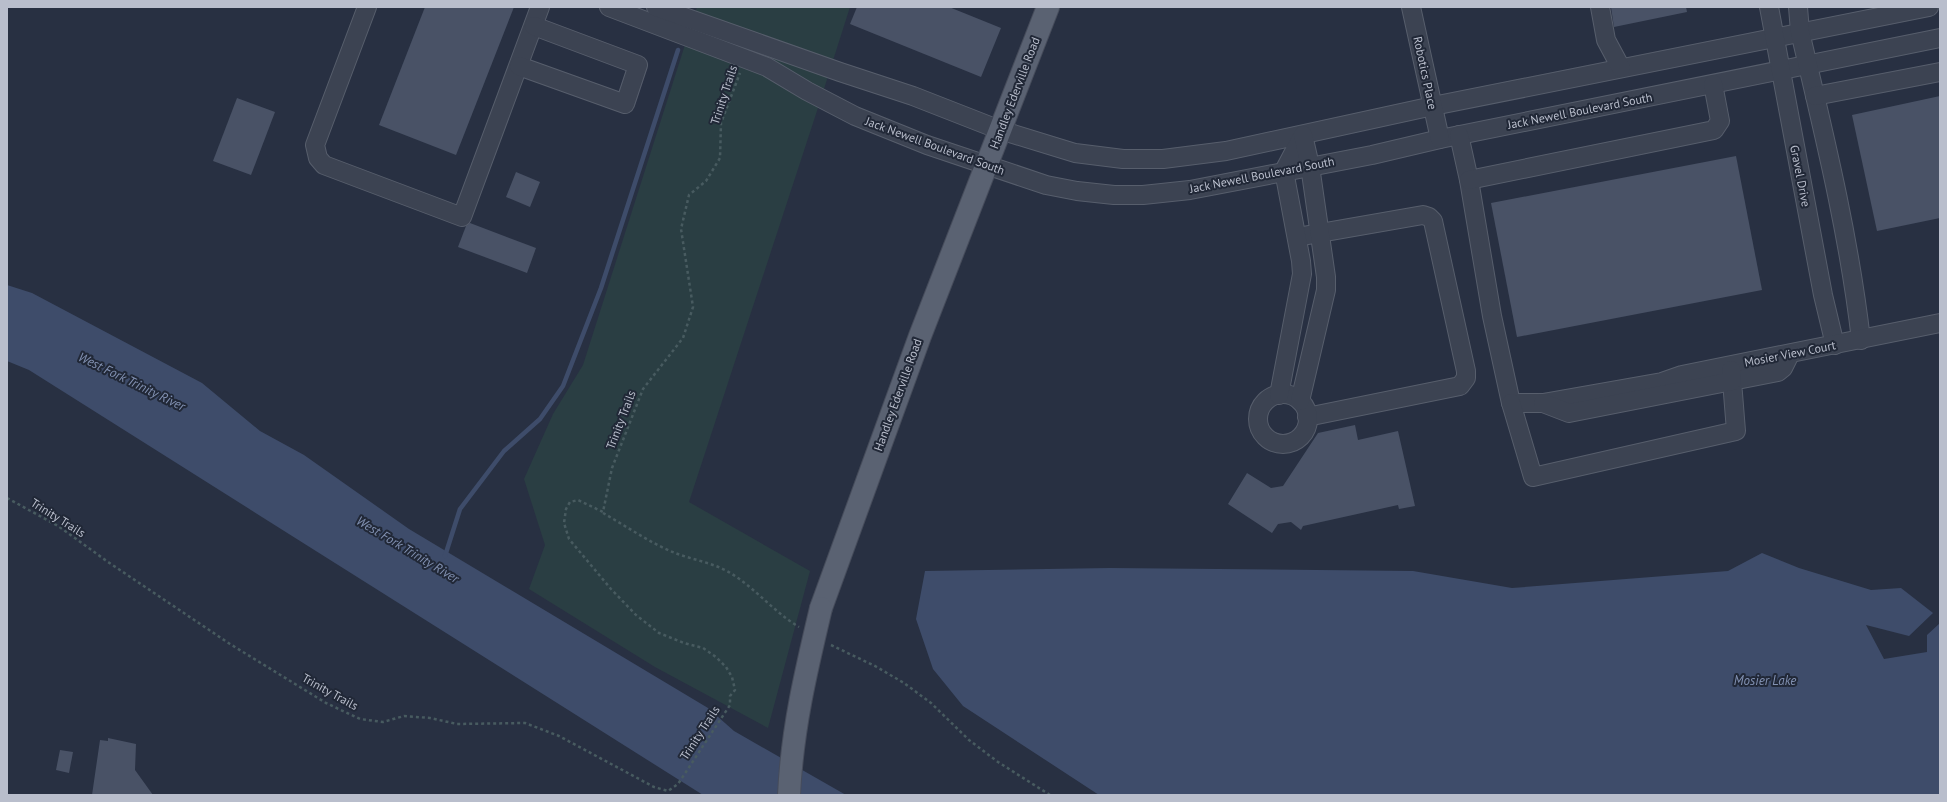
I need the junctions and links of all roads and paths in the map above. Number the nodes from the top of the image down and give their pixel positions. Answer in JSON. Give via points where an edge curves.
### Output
{"nodes":[{"id":1,"x":367,"y":7,"type":"edge"},
{"id":2,"x":540,"y":7,"type":"edge"},
{"id":3,"x":609,"y":7,"type":"edge"},
{"id":4,"x":656,"y":7,"type":"edge"},
{"id":5,"x":1048,"y":7,"type":"edge"},
{"id":6,"x":1411,"y":7,"type":"edge"},
{"id":7,"x":1600,"y":7,"type":"edge"},
{"id":8,"x":1769,"y":7,"type":"edge"},
{"id":9,"x":1798,"y":7,"type":"edge"},
{"id":10,"x":1929,"y":7,"type":"edge"},
{"id":11,"x":534,"y":26,"type":"junction"},
{"id":12,"x":1800,"y":32,"type":"junction"},
{"id":13,"x":1774,"y":37,"type":"junction"},
{"id":14,"x":1940,"y":38,"type":"edge"},
{"id":15,"x":745,"y":58,"type":"junction"},
{"id":16,"x":1808,"y":64,"type":"junction"},
{"id":17,"x":519,"y":66,"type":"junction"},
{"id":18,"x":1621,"y":68,"type":"junction"},
{"id":19,"x":1780,"y":69,"type":"junction"},
{"id":20,"x":1940,"y":72,"type":"edge"},
{"id":21,"x":1713,"y":84,"type":"junction"},
{"id":22,"x":1815,"y":96,"type":"junction"},
{"id":23,"x":1433,"y":106,"type":"junction"},
{"id":24,"x":1000,"y":130,"type":"junction"},
{"id":25,"x":1303,"y":135,"type":"junction"},
{"id":26,"x":1459,"y":135,"type":"junction"},
{"id":27,"x":1440,"y":139,"type":"junction"},
{"id":28,"x":986,"y":166,"type":"junction"},
{"id":29,"x":1310,"y":166,"type":"junction"},
{"id":30,"x":1284,"y":171,"type":"junction"},
{"id":31,"x":1469,"y":180,"type":"junction"},
{"id":32,"x":1320,"y":233,"type":"junction"},
{"id":33,"x":1297,"y":237,"type":"junction"},
{"id":34,"x":1940,"y":323,"type":"edge"},
{"id":35,"x":1861,"y":340,"type":"junction"},
{"id":36,"x":1830,"y":346,"type":"junction"},
{"id":37,"x":1731,"y":373,"type":"junction"},
{"id":38,"x":1677,"y":384,"type":"junction"},
{"id":39,"x":1279,"y":395,"type":"junction"},
{"id":40,"x":1511,"y":403,"type":"junction"},
{"id":41,"x":1543,"y":403,"type":"junction"},
{"id":42,"x":1304,"y":409,"type":"junction"},
{"id":43,"x":7,"y":498,"type":"edge"},
{"id":44,"x":789,"y":795,"type":"edge"}],
"edges":[{"from":1,"to":17,"type":"street","via":[[315,145],[318,158],[324,165],[462,217]]},
{"from":2,"to":11,"type":"street"},
{"from":3,"to":15,"type":"street","name":"Jack Newell Boulevard South"},
{"from":4,"to":24,"type":"street","via":[[913,96]]},
{"from":5,"to":24,"type":"main road","name":"Handley Ederville Road"},
{"from":6,"to":23,"type":"street","name":"Robotics Place"},
{"from":7,"to":18,"type":"street","via":[[1606,40]]},
{"from":8,"to":13,"type":"street","name":"Gravel Drive"},
{"from":9,"to":12,"type":"street"},
{"from":10,"to":12,"type":"street"},
{"from":11,"to":17,"type":"street"},
{"from":11,"to":17,"type":"street","via":[[638,66],[625,104]]},
{"from":12,"to":13,"type":"street"},
{"from":12,"to":16,"type":"street"},
{"from":13,"to":18,"type":"street"},
{"from":13,"to":19,"type":"street","name":"Gravel Drive"},
{"from":14,"to":16,"type":"street","name":"Jack Newell Boulevard South"},
{"from":15,"to":28,"type":"street","name":"Jack Newell Boulevard South","via":[[767,67],[855,116]]},
{"from":15,"to":43,"type":"path","name":"Trinity Trails","via":[[721,123],[720,158],[706,181],[689,195],[681,229],[693,307],[683,338],[643,390],[612,468],[603,512],[578,500],[570,502],[564,523],[569,539],[636,615],[659,633],[703,648],[726,667],[732,677],[735,690],[730,696],[730,705],[678,784],[668,791],[654,787],[560,736],[525,723],[457,724],[404,716],[383,722],[360,719],[326,703],[230,644],[58,526]]},
{"from":16,"to":19,"type":"street","name":"Jack Newell Boulevard South"},
{"from":16,"to":22,"type":"street"},
{"from":18,"to":23,"type":"street"},
{"from":19,"to":21,"type":"street","name":"Jack Newell Boulevard South"},
{"from":19,"to":36,"type":"street","name":"Gravel Drive","via":[[1823,295]]},
{"from":20,"to":22,"type":"street"},
{"from":21,"to":26,"type":"street","name":"Jack Newell Boulevard South"},
{"from":21,"to":31,"type":"street","via":[[1720,121],[1714,130]]},
{"from":22,"to":35,"type":"street","via":[[1835,181],[1856,296]]},
{"from":23,"to":25,"type":"street"},
{"from":23,"to":27,"type":"street","name":"Robotics Place"},
{"from":24,"to":25,"type":"street","via":[[1075,153],[1123,159],[1163,159],[1218,152]]},
{"from":24,"to":28,"type":"main road","name":"Handley Ederville Road"},
{"from":25,"to":29,"type":"street"},
{"from":25,"to":30,"type":"street"},
{"from":26,"to":27,"type":"street","name":"Jack Newell Boulevard South"},
{"from":26,"to":31,"type":"street"},
{"from":27,"to":29,"type":"street","name":"Jack Newell Boulevard South"},
{"from":28,"to":30,"type":"street","name":"Jack Newell Boulevard South","via":[[1046,185],[1114,195],[1190,190]]},
{"from":28,"to":44,"type":"main road","name":"Handley Ederville Road","bridge":true,"via":[[920,336],[821,608],[798,704]]},
{"from":29,"to":30,"type":"street","name":"Jack Newell Boulevard South"},
{"from":29,"to":32,"type":"street"},
{"from":30,"to":33,"type":"street"},
{"from":31,"to":40,"type":"street","via":[[1492,316]]},
{"from":32,"to":33,"type":"street"},
{"from":32,"to":42,"type":"street","via":[[1326,290]]},
{"from":32,"to":42,"type":"street","via":[[1423,215],[1429,217],[1433,221],[1466,378],[1460,386]]},
{"from":33,"to":39,"type":"street","via":[[1302,274]]},
{"from":34,"to":35,"type":"street","name":"Mosier View Court"},
{"from":35,"to":36,"type":"street","name":"Mosier View Court"},
{"from":36,"to":37,"type":"street","name":"Mosier View Court","via":[[1790,354],[1784,368],[1778,372]]},
{"from":37,"to":38,"type":"street"},
{"from":37,"to":40,"type":"street","via":[[1736,431],[1533,477]]},
{"from":38,"to":41,"type":"street","via":[[1662,382],[1640,385]]},
{"from":38,"to":41,"type":"street","via":[[1569,413]]},
{"from":39,"to":42,"type":"street","via":[[1291,396]]},
{"from":39,"to":42,"type":"street","via":[[1270,398],[1259,412],[1258,425],[1270,441],[1283,444],[1302,436],[1307,426]]},
{"from":40,"to":41,"type":"street"}]}
